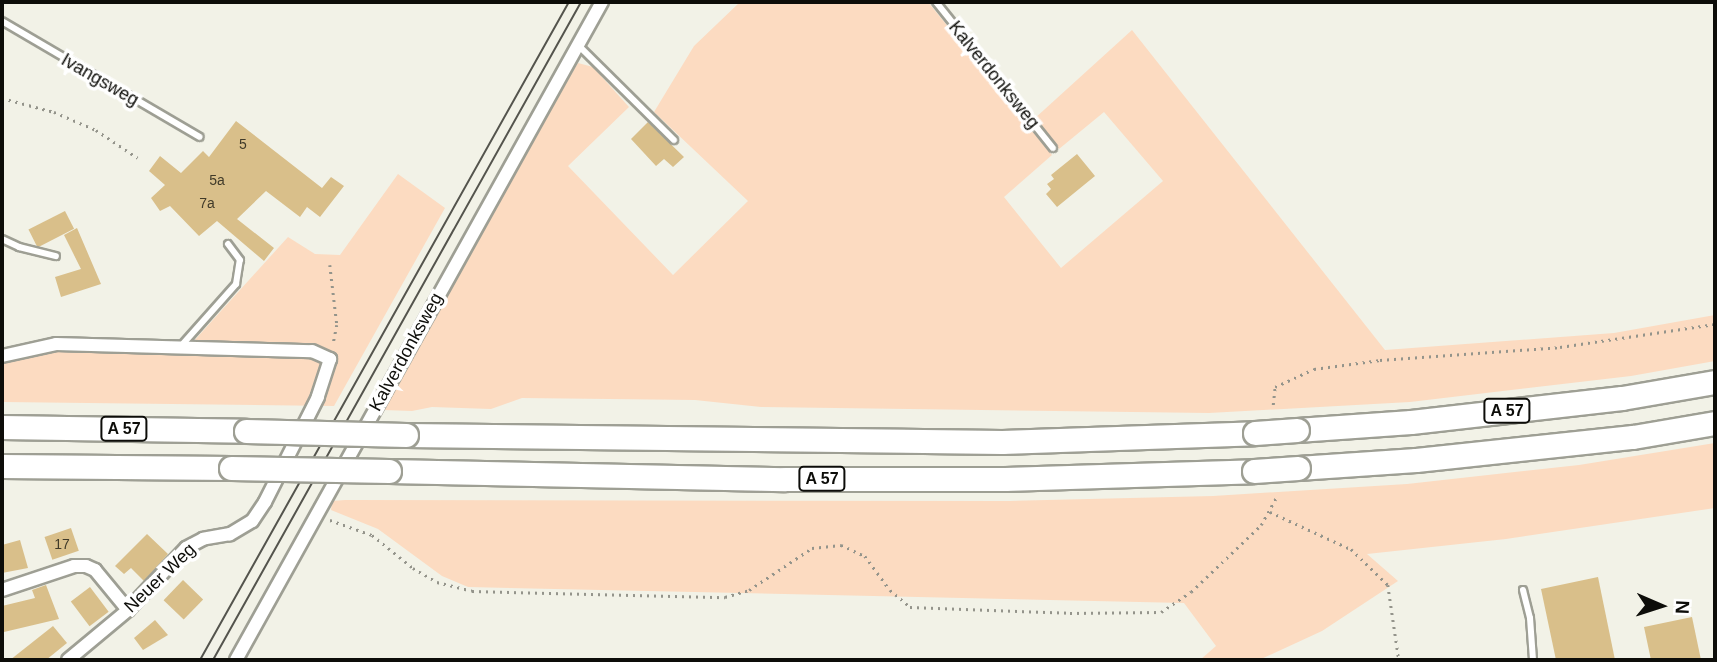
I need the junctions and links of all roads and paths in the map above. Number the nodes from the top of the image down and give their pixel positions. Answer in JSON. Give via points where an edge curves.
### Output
{"nodes":[{"id":1,"x":602,"y":2,"type":"edge"},
{"id":2,"x":936,"y":2,"type":"edge"},
{"id":3,"x":2,"y":21,"type":"edge"},
{"id":4,"x":578,"y":45,"type":"junction"},
{"id":5,"x":2,"y":98,"type":"edge"},
{"id":6,"x":200,"y":137,"type":"dead end"},
{"id":7,"x":674,"y":140,"type":"dead end"},
{"id":8,"x":1053,"y":148,"type":"dead end"},
{"id":9,"x":138,"y":158,"type":"dead end"},
{"id":10,"x":2,"y":239,"type":"edge"},
{"id":11,"x":228,"y":244,"type":"dead end"},
{"id":12,"x":56,"y":256,"type":"dead end"},
{"id":13,"x":330,"y":265,"type":"dead end"},
{"id":14,"x":1715,"y":324,"type":"edge"},
{"id":15,"x":180,"y":347,"type":"junction"},
{"id":16,"x":2,"y":356,"type":"edge"},
{"id":17,"x":330,"y":359,"type":"junction"},
{"id":18,"x":1715,"y":382,"type":"edge"},
{"id":19,"x":1273,"y":405,"type":"dead end"},
{"id":20,"x":1715,"y":423,"type":"edge"},
{"id":21,"x":2,"y":427,"type":"edge"},
{"id":22,"x":2,"y":466,"type":"edge"},
{"id":23,"x":1277,"y":496,"type":"dead end"},
{"id":24,"x":1269,"y":511,"type":"junction"},
{"id":25,"x":315,"y":516,"type":"junction"},
{"id":26,"x":2,"y":590,"type":"edge"},
{"id":27,"x":1523,"y":590,"type":"dead end"},
{"id":28,"x":128,"y":610,"type":"junction"},
{"id":29,"x":68,"y":660,"type":"edge"},
{"id":30,"x":236,"y":660,"type":"edge"},
{"id":31,"x":1399,"y":660,"type":"edge"},
{"id":32,"x":1532,"y":660,"type":"edge"}],
"edges":[{"from":1,"to":4,"type":"street","name":"Kalverdonksweg"},
{"from":2,"to":8,"type":"lane","name":"Kalverdonksweg"},
{"from":3,"to":6,"type":"lane","name":"Ivangsweg"},
{"from":4,"to":7,"type":"lane"},
{"from":4,"to":25,"type":"street","name":"Kalverdonksweg"},
{"from":5,"to":9,"type":"path","via":[[54,111],[96,130]]},
{"from":10,"to":12,"type":"lane"},
{"from":11,"to":15,"type":"lane","via":[[240,260],[236,284]]},
{"from":13,"to":17,"type":"path","via":[[337,325]]},
{"from":14,"to":19,"type":"path","via":[[1574,346],[1314,369],[1275,387]]},
{"from":15,"to":16,"type":"street","via":[[57,344]]},
{"from":15,"to":17,"type":"street","via":[[312,351]]},
{"from":17,"to":28,"type":"street","name":"Neuer Weg","via":[[318,397],[252,521],[230,534],[195,542]]},
{"from":18,"to":21,"type":"highway","number":"A 57","bridge":true,"via":[[1622,398],[1438,419],[1255,433],[1002,442]]},
{"from":20,"to":22,"type":"highway","number":"A 57","bridge":true,"via":[[1633,437],[1416,460],[1254,471],[977,479]]},
{"from":23,"to":24,"type":"path"},
{"from":24,"to":25,"type":"path","via":[[1261,525],[1191,592],[1161,611],[1070,613],[910,607],[890,590],[865,556],[841,545],[812,548],[749,590],[725,597],[472,591],[437,582],[372,535]]},
{"from":24,"to":31,"type":"path","via":[[1350,548],[1388,585]]},
{"from":25,"to":30,"type":"street","name":"Kalverdonksweg"},
{"from":26,"to":28,"type":"street","via":[[86,566],[95,570]]},
{"from":27,"to":32,"type":"lane"},
{"from":28,"to":29,"type":"street","name":"Neuer Weg"}]}
